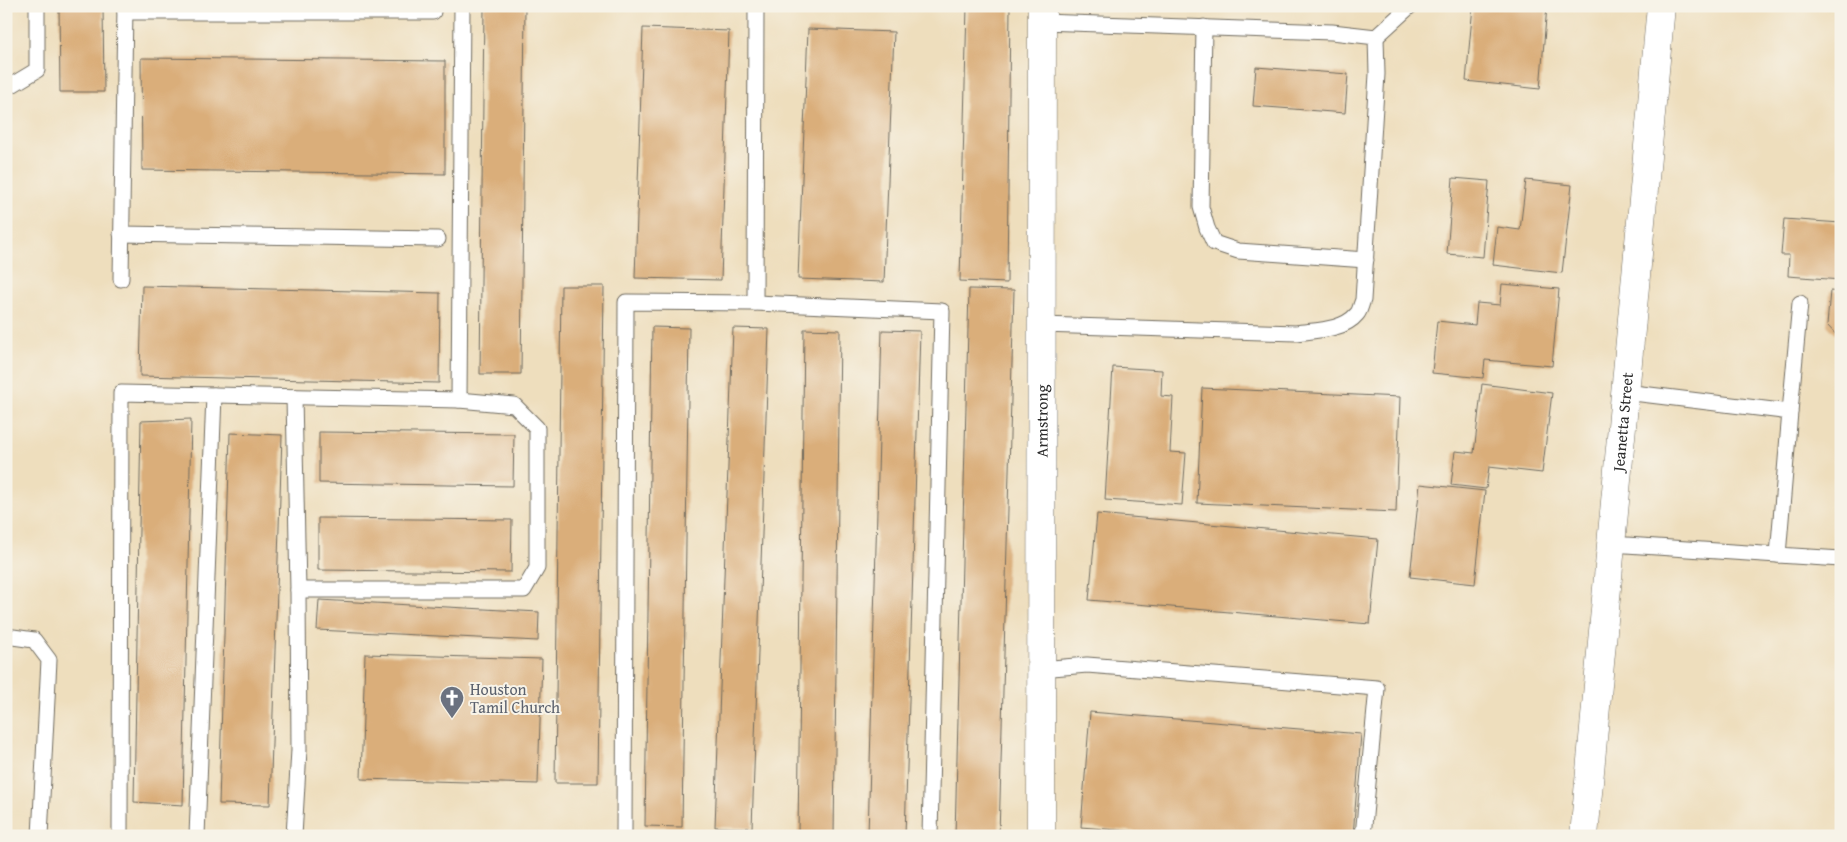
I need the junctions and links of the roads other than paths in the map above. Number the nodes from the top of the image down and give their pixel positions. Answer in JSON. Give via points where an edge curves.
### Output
{"nodes":[{"id":1,"x":36,"y":6,"type":"edge"},
{"id":2,"x":462,"y":6,"type":"edge"},
{"id":3,"x":756,"y":6,"type":"edge"},
{"id":4,"x":1410,"y":6,"type":"edge"},
{"id":5,"x":1661,"y":6,"type":"edge"},
{"id":6,"x":125,"y":9,"type":"edge"},
{"id":7,"x":433,"y":12,"type":"dead end"},
{"id":8,"x":1042,"y":14,"type":"edge"},
{"id":9,"x":1204,"y":27,"type":"junction"},
{"id":10,"x":1376,"y":37,"type":"junction"},
{"id":11,"x":6,"y":85,"type":"edge"},
{"id":12,"x":121,"y":234,"type":"junction"},
{"id":13,"x":438,"y":239,"type":"dead end"},
{"id":14,"x":1366,"y":260,"type":"junction"},
{"id":15,"x":121,"y":279,"type":"dead end"},
{"id":16,"x":755,"y":303,"type":"junction"},
{"id":17,"x":1800,"y":303,"type":"dead end"},
{"id":18,"x":1042,"y":324,"type":"junction"},
{"id":19,"x":1625,"y":392,"type":"junction"},
{"id":20,"x":214,"y":395,"type":"junction"},
{"id":21,"x":294,"y":397,"type":"junction"},
{"id":22,"x":459,"y":400,"type":"junction"},
{"id":23,"x":1790,"y":412,"type":"junction"},
{"id":24,"x":1611,"y":544,"type":"junction"},
{"id":25,"x":1778,"y":555,"type":"junction"},
{"id":26,"x":1841,"y":560,"type":"edge"},
{"id":27,"x":298,"y":590,"type":"junction"},
{"id":28,"x":6,"y":636,"type":"edge"},
{"id":29,"x":1041,"y":670,"type":"junction"},
{"id":30,"x":40,"y":836,"type":"edge"},
{"id":31,"x":120,"y":836,"type":"edge"},
{"id":32,"x":197,"y":836,"type":"edge"},
{"id":33,"x":294,"y":836,"type":"edge"},
{"id":34,"x":624,"y":836,"type":"edge"},
{"id":35,"x":930,"y":836,"type":"edge"},
{"id":36,"x":1041,"y":836,"type":"edge"},
{"id":37,"x":1363,"y":836,"type":"edge"},
{"id":38,"x":1584,"y":836,"type":"edge"}],
"edges":[{"from":1,"to":11,"type":"lane","via":[[37,70],[12,85]]},
{"from":2,"to":22,"type":"lane"},
{"from":3,"to":16,"type":"lane"},
{"from":4,"to":10,"type":"lane"},
{"from":5,"to":19,"type":"street","name":"Jeanetta Street"},
{"from":6,"to":7,"type":"lane"},
{"from":6,"to":12,"type":"lane"},
{"from":8,"to":9,"type":"lane"},
{"from":8,"to":18,"type":"street","name":"Armstrong"},
{"from":9,"to":10,"type":"lane"},
{"from":9,"to":14,"type":"lane","via":[[1202,207],[1206,228],[1214,243],[1238,251]]},
{"from":10,"to":14,"type":"lane","via":[[1377,74]]},
{"from":12,"to":13,"type":"lane"},
{"from":12,"to":15,"type":"lane"},
{"from":14,"to":18,"type":"lane","via":[[1363,300],[1357,314],[1346,323],[1330,328],[1296,333]]},
{"from":16,"to":34,"type":"lane","via":[[626,302]]},
{"from":16,"to":35,"type":"lane","via":[[942,312]]},
{"from":17,"to":23,"type":"lane"},
{"from":18,"to":29,"type":"street","name":"Armstrong"},
{"from":19,"to":23,"type":"lane"},
{"from":19,"to":24,"type":"street","name":"Jeanetta Street"},
{"from":20,"to":21,"type":"lane"},
{"from":20,"to":31,"type":"lane","via":[[120,393]]},
{"from":20,"to":32,"type":"lane"},
{"from":21,"to":22,"type":"lane"},
{"from":21,"to":27,"type":"lane"},
{"from":22,"to":27,"type":"lane","via":[[514,405],[537,428],[537,568],[524,590]]},
{"from":23,"to":25,"type":"lane"},
{"from":24,"to":25,"type":"lane"},
{"from":24,"to":38,"type":"street","name":"Jeanetta Street"},
{"from":25,"to":26,"type":"lane"},
{"from":27,"to":33,"type":"lane","via":[[299,750]]},
{"from":28,"to":30,"type":"lane","via":[[34,640],[49,660]]},
{"from":29,"to":36,"type":"street","name":"Armstrong"},
{"from":29,"to":37,"type":"lane","via":[[1087,665],[1377,688]]}]}
